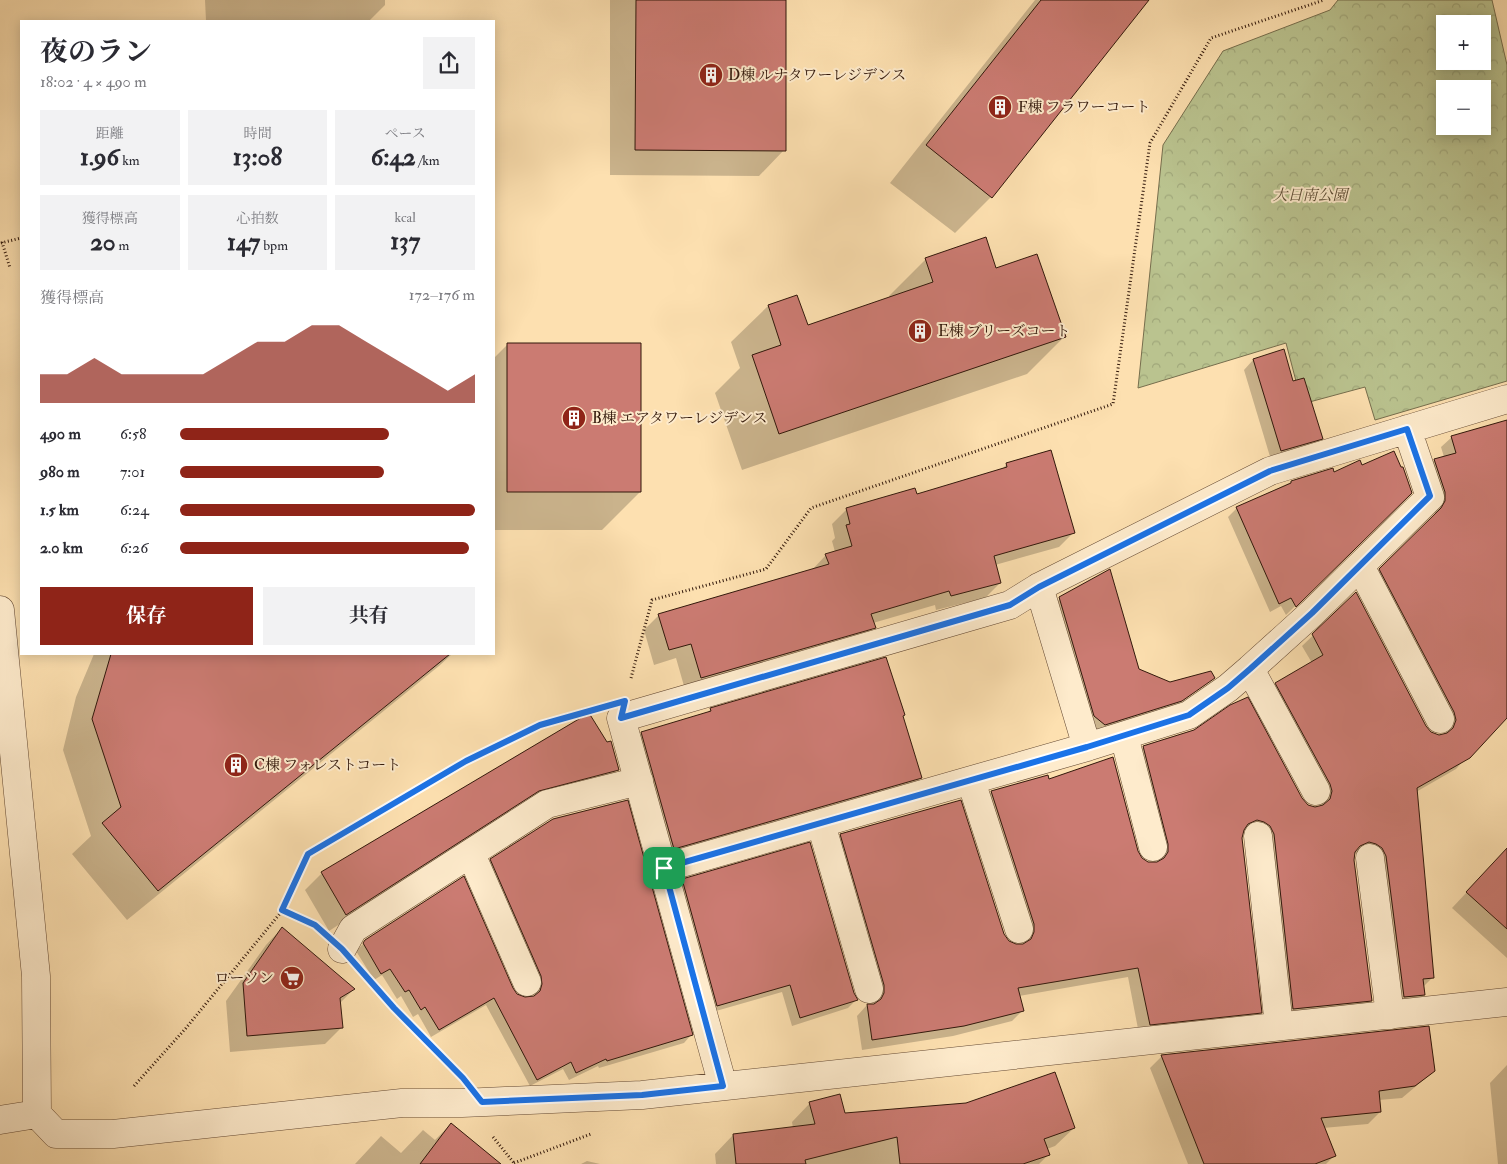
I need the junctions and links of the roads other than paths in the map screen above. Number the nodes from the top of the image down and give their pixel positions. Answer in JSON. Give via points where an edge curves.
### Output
{"nodes":[{"id":1,"x":1507,"y":400,"type":"edge"},
{"id":2,"x":1407,"y":429,"type":"junction"},
{"id":3,"x":1360,"y":566,"type":"junction"},
{"id":4,"x":1039,"y":587,"type":"junction"},
{"id":5,"x":0,"y":610,"type":"edge"},
{"id":6,"x":1250,"y":669,"type":"junction"},
{"id":7,"x":1440,"y":719,"type":"dead end"},
{"id":8,"x":1124,"y":736,"type":"junction"},
{"id":9,"x":1087,"y":747,"type":"junction"},
{"id":10,"x":639,"y":781,"type":"junction"},
{"id":11,"x":971,"y":781,"type":"junction"},
{"id":12,"x":1316,"y":792,"type":"dead end"},
{"id":13,"x":821,"y":824,"type":"junction"},
{"id":14,"x":1258,"y":836,"type":"dead end"},
{"id":15,"x":1153,"y":847,"type":"dead end"},
{"id":16,"x":471,"y":854,"type":"junction"},
{"id":17,"x":1370,"y":858,"type":"dead end"},
{"id":18,"x":664,"y":868,"type":"junction"},
{"id":19,"x":1019,"y":929,"type":"dead end"},
{"id":20,"x":342,"y":949,"type":"road end"},
{"id":21,"x":527,"y":982,"type":"dead end"},
{"id":22,"x":868,"y":989,"type":"dead end"},
{"id":23,"x":1507,"y":1002,"type":"edge"},
{"id":24,"x":1390,"y":1015,"type":"junction"},
{"id":25,"x":1279,"y":1026,"type":"junction"},
{"id":26,"x":723,"y":1086,"type":"junction"},
{"id":27,"x":37,"y":1114,"type":"junction"},
{"id":28,"x":0,"y":1120,"type":"edge"}],
"edges":[{"from":1,"to":2,"type":"street"},
{"from":2,"to":3,"type":"street","via":[[1430,496]]},
{"from":2,"to":4,"type":"street","via":[[1270,471]]},
{"from":3,"to":6,"type":"street"},
{"from":3,"to":7,"type":"street"},
{"from":4,"to":9,"type":"street"},
{"from":4,"to":10,"type":"street","via":[[1010,605],[621,718]]},
{"from":5,"to":27,"type":"street","via":[[36,976]]},
{"from":6,"to":8,"type":"street","via":[[1189,715]]},
{"from":6,"to":12,"type":"street"},
{"from":8,"to":9,"type":"street"},
{"from":8,"to":15,"type":"street"},
{"from":9,"to":11,"type":"street"},
{"from":10,"to":16,"type":"street","via":[[547,804]]},
{"from":10,"to":18,"type":"street"},
{"from":11,"to":13,"type":"street"},
{"from":11,"to":19,"type":"street"},
{"from":13,"to":18,"type":"street"},
{"from":13,"to":22,"type":"street"},
{"from":14,"to":25,"type":"street"},
{"from":16,"to":20,"type":"street","via":[[353,929]]},
{"from":16,"to":21,"type":"street"},
{"from":17,"to":24,"type":"street"},
{"from":18,"to":26,"type":"street"},
{"from":23,"to":24,"type":"street"},
{"from":24,"to":25,"type":"street"},
{"from":25,"to":26,"type":"street"},
{"from":26,"to":27,"type":"street","via":[[642,1095],[402,1103],[113,1134],[56,1134]]},
{"from":27,"to":28,"type":"street"}]}
